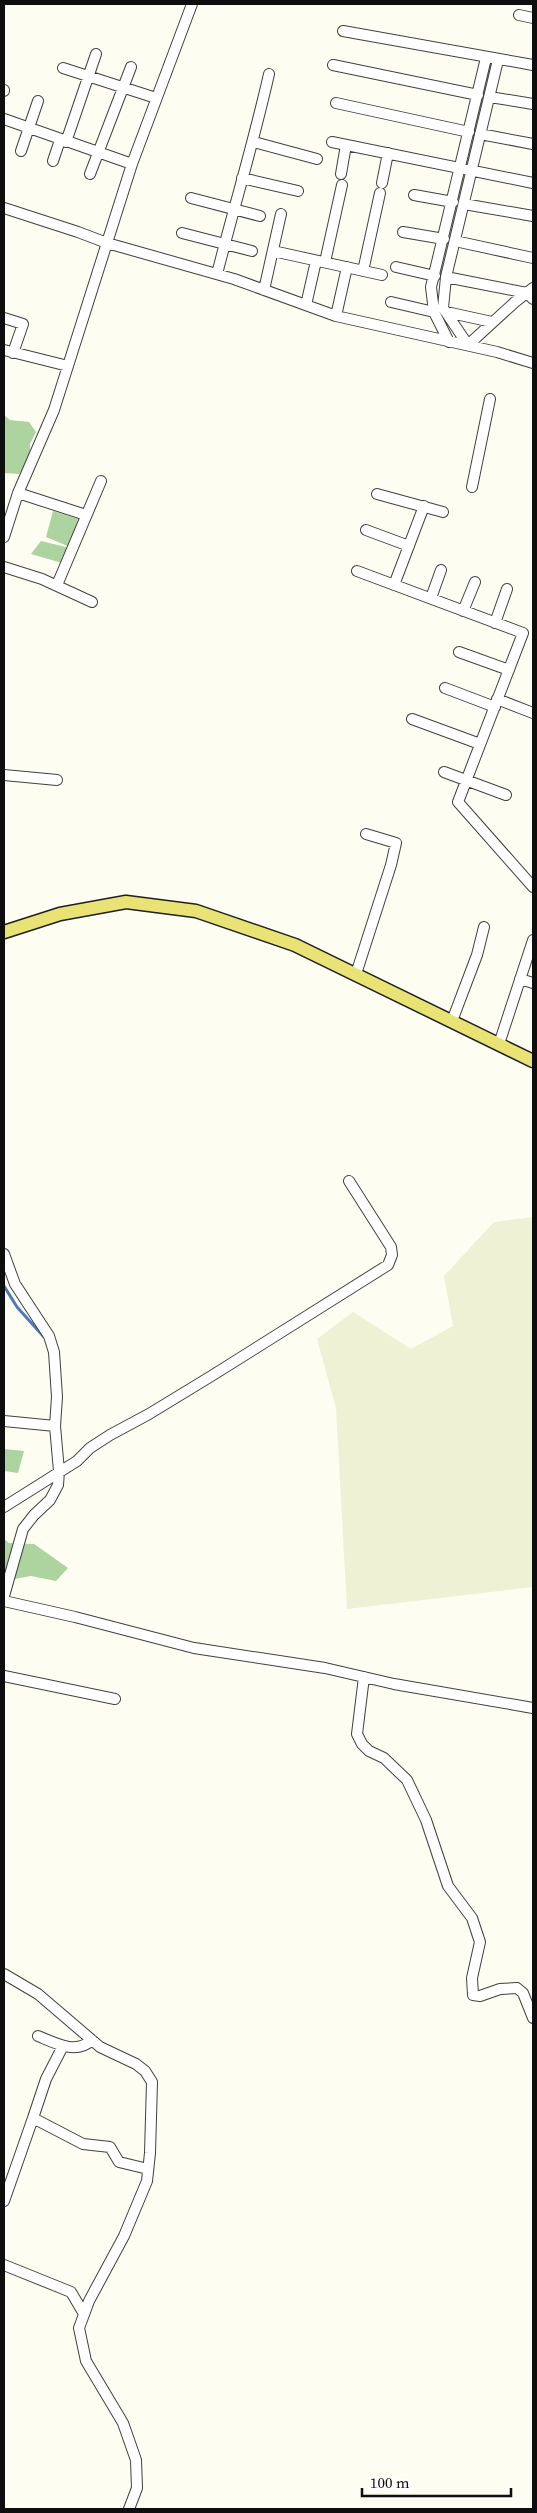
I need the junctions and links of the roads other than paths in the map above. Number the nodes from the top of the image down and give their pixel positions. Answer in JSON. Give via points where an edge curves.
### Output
{"nodes":[{"id":1,"x":192,"y":4,"type":"edge"},
{"id":2,"x":519,"y":15,"type":"dead end"},
{"id":3,"x":533,"y":18,"type":"edge"},
{"id":4,"x":343,"y":31,"type":"dead end"},
{"id":5,"x":96,"y":54,"type":"dead end"},
{"id":6,"x":486,"y":58,"type":"junction"},
{"id":7,"x":498,"y":60,"type":"junction"},
{"id":8,"x":333,"y":65,"type":"dead end"},
{"id":9,"x":533,"y":65,"type":"edge"},
{"id":10,"x":131,"y":67,"type":"dead end"},
{"id":11,"x":63,"y":68,"type":"dead end"},
{"id":12,"x":269,"y":74,"type":"dead end"},
{"id":13,"x":89,"y":76,"type":"junction"},
{"id":14,"x":124,"y":87,"type":"junction"},
{"id":15,"x":478,"y":95,"type":"junction"},
{"id":16,"x":156,"y":98,"type":"junction"},
{"id":17,"x":490,"y":98,"type":"junction"},
{"id":18,"x":38,"y":101,"type":"dead end"},
{"id":19,"x":336,"y":103,"type":"dead end"},
{"id":20,"x":533,"y":104,"type":"edge"},
{"id":21,"x":4,"y":119,"type":"edge"},
{"id":22,"x":29,"y":128,"type":"junction"},
{"id":23,"x":475,"y":133,"type":"junction"},
{"id":24,"x":63,"y":141,"type":"junction"},
{"id":25,"x":254,"y":142,"type":"junction"},
{"id":26,"x":332,"y":142,"type":"dead end"},
{"id":27,"x":533,"y":144,"type":"edge"},
{"id":28,"x":346,"y":145,"type":"junction"},
{"id":29,"x":22,"y":151,"type":"dead end"},
{"id":30,"x":99,"y":153,"type":"junction"},
{"id":31,"x":388,"y":153,"type":"junction"},
{"id":32,"x":317,"y":159,"type":"dead end"},
{"id":33,"x":53,"y":161,"type":"dead end"},
{"id":34,"x":132,"y":164,"type":"junction"},
{"id":35,"x":461,"y":168,"type":"junction"},
{"id":36,"x":472,"y":170,"type":"junction"},
{"id":37,"x":90,"y":174,"type":"dead end"},
{"id":38,"x":340,"y":174,"type":"dead end"},
{"id":39,"x":242,"y":178,"type":"junction"},
{"id":40,"x":533,"y":183,"type":"edge"},
{"id":41,"x":342,"y":185,"type":"dead end"},
{"id":42,"x":298,"y":191,"type":"dead end"},
{"id":43,"x":414,"y":195,"type":"dead end"},
{"id":44,"x":191,"y":198,"type":"dead end"},
{"id":45,"x":453,"y":202,"type":"junction"},
{"id":46,"x":464,"y":204,"type":"junction"},
{"id":47,"x":4,"y":208,"type":"edge"},
{"id":48,"x":234,"y":209,"type":"junction"},
{"id":49,"x":281,"y":214,"type":"dead end"},
{"id":50,"x":260,"y":216,"type":"dead end"},
{"id":51,"x":533,"y":216,"type":"edge"},
{"id":52,"x":403,"y":232,"type":"dead end"},
{"id":53,"x":182,"y":233,"type":"dead end"},
{"id":54,"x":449,"y":240,"type":"junction"},
{"id":55,"x":107,"y":243,"type":"junction"},
{"id":56,"x":224,"y":244,"type":"junction"},
{"id":57,"x":252,"y":251,"type":"dead end"},
{"id":58,"x":272,"y":251,"type":"junction"},
{"id":59,"x":533,"y":258,"type":"edge"},
{"id":60,"x":320,"y":261,"type":"junction"},
{"id":61,"x":347,"y":267,"type":"junction"},
{"id":62,"x":396,"y":268,"type":"dead end"},
{"id":63,"x":363,"y":271,"type":"junction"},
{"id":64,"x":217,"y":274,"type":"junction"},
{"id":65,"x":382,"y":275,"type":"dead end"},
{"id":66,"x":440,"y":277,"type":"junction"},
{"id":67,"x":264,"y":290,"type":"junction"},
{"id":68,"x":531,"y":294,"type":"edge"},
{"id":69,"x":391,"y":302,"type":"dead end"},
{"id":70,"x":306,"y":305,"type":"junction"},
{"id":71,"x":434,"y":312,"type":"junction"},
{"id":72,"x":451,"y":313,"type":"dead end"},
{"id":73,"x":336,"y":316,"type":"junction"},
{"id":74,"x":4,"y":318,"type":"edge"},
{"id":75,"x":492,"y":322,"type":"junction"},
{"id":76,"x":449,"y":342,"type":"junction"},
{"id":77,"x":468,"y":345,"type":"junction"},
{"id":78,"x":8,"y":352,"type":"edge"},
{"id":79,"x":533,"y":363,"type":"edge"},
{"id":80,"x":68,"y":366,"type":"junction"},
{"id":81,"x":490,"y":399,"type":"dead end"},
{"id":82,"x":102,"y":480,"type":"dead end"},
{"id":83,"x":472,"y":487,"type":"dead end"},
{"id":84,"x":18,"y":493,"type":"junction"},
{"id":85,"x":377,"y":494,"type":"dead end"},
{"id":86,"x":424,"y":506,"type":"junction"},
{"id":87,"x":443,"y":512,"type":"dead end"},
{"id":88,"x":86,"y":515,"type":"junction"},
{"id":89,"x":366,"y":530,"type":"dead end"},
{"id":90,"x":4,"y":534,"type":"edge"},
{"id":91,"x":409,"y":546,"type":"junction"},
{"id":92,"x":4,"y":567,"type":"edge"},
{"id":93,"x":441,"y":570,"type":"dead end"},
{"id":94,"x":358,"y":571,"type":"dead end"},
{"id":95,"x":475,"y":582,"type":"dead end"},
{"id":96,"x":57,"y":585,"type":"junction"},
{"id":97,"x":394,"y":585,"type":"junction"},
{"id":98,"x":507,"y":589,"type":"dead end"},
{"id":99,"x":430,"y":598,"type":"junction"},
{"id":100,"x":92,"y":602,"type":"dead end"},
{"id":101,"x":464,"y":611,"type":"junction"},
{"id":102,"x":495,"y":622,"type":"junction"},
{"id":103,"x":459,"y":652,"type":"dead end"},
{"id":104,"x":509,"y":670,"type":"junction"},
{"id":105,"x":445,"y":688,"type":"dead end"},
{"id":106,"x":496,"y":703,"type":"junction"},
{"id":107,"x":533,"y":713,"type":"edge"},
{"id":108,"x":412,"y":719,"type":"dead end"},
{"id":109,"x":480,"y":744,"type":"junction"},
{"id":110,"x":444,"y":772,"type":"dead end"},
{"id":111,"x":4,"y":775,"type":"edge"},
{"id":112,"x":57,"y":780,"type":"dead end"},
{"id":113,"x":467,"y":780,"type":"junction"},
{"id":114,"x":506,"y":795,"type":"dead end"},
{"id":115,"x":366,"y":834,"type":"dead end"},
{"id":116,"x":533,"y":887,"type":"edge"},
{"id":117,"x":484,"y":927,"type":"dead end"},
{"id":118,"x":4,"y":932,"type":"edge"},
{"id":119,"x":533,"y":940,"type":"edge"},
{"id":120,"x":356,"y":974,"type":"junction"},
{"id":121,"x":520,"y":978,"type":"junction"},
{"id":122,"x":533,"y":983,"type":"edge"},
{"id":123,"x":452,"y":1021,"type":"junction"},
{"id":124,"x":499,"y":1044,"type":"junction"},
{"id":125,"x":533,"y":1061,"type":"edge"},
{"id":126,"x":348,"y":1181,"type":"dead end"},
{"id":127,"x":4,"y":1254,"type":"edge"},
{"id":128,"x":4,"y":1421,"type":"edge"},
{"id":129,"x":55,"y":1426,"type":"junction"},
{"id":130,"x":59,"y":1471,"type":"junction"},
{"id":131,"x":4,"y":1507,"type":"edge"},
{"id":132,"x":4,"y":1596,"type":"edge"},
{"id":133,"x":4,"y":1601,"type":"edge"},
{"id":134,"x":4,"y":1676,"type":"edge"},
{"id":135,"x":364,"y":1677,"type":"junction"},
{"id":136,"x":115,"y":1699,"type":"dead end"},
{"id":137,"x":533,"y":1708,"type":"edge"},
{"id":138,"x":4,"y":1974,"type":"edge"},
{"id":139,"x":533,"y":2018,"type":"edge"},
{"id":140,"x":38,"y":2036,"type":"dead end"},
{"id":141,"x":92,"y":2040,"type":"junction"},
{"id":142,"x":63,"y":2046,"type":"junction"},
{"id":143,"x":33,"y":2118,"type":"junction"},
{"id":144,"x":148,"y":2169,"type":"junction"},
{"id":145,"x":4,"y":2201,"type":"edge"},
{"id":146,"x":4,"y":2265,"type":"edge"},
{"id":147,"x":84,"y":2314,"type":"junction"},
{"id":148,"x":129,"y":2509,"type":"edge"}],
"edges":[{"from":1,"to":16,"type":"street"},
{"from":2,"to":3,"type":"street"},
{"from":4,"to":6,"type":"street"},
{"from":5,"to":13,"type":"street"},
{"from":6,"to":7,"type":"street"},
{"from":6,"to":15,"type":"street"},
{"from":7,"to":9,"type":"street"},
{"from":7,"to":17,"type":"street"},
{"from":8,"to":15,"type":"street"},
{"from":10,"to":14,"type":"street"},
{"from":11,"to":13,"type":"street"},
{"from":12,"to":25,"type":"street"},
{"from":13,"to":14,"type":"street"},
{"from":13,"to":24,"type":"street"},
{"from":14,"to":16,"type":"street"},
{"from":14,"to":30,"type":"street"},
{"from":15,"to":23,"type":"street"},
{"from":16,"to":34,"type":"street"},
{"from":17,"to":20,"type":"street"},
{"from":17,"to":23,"type":"street"},
{"from":18,"to":22,"type":"street"},
{"from":19,"to":23,"type":"street"},
{"from":21,"to":22,"type":"street"},
{"from":22,"to":24,"type":"street"},
{"from":22,"to":29,"type":"street"},
{"from":23,"to":27,"type":"street"},
{"from":23,"to":35,"type":"street"},
{"from":23,"to":36,"type":"street"},
{"from":24,"to":30,"type":"street"},
{"from":24,"to":33,"type":"street"},
{"from":25,"to":32,"type":"street"},
{"from":25,"to":39,"type":"street"},
{"from":26,"to":28,"type":"street"},
{"from":28,"to":31,"type":"street"},
{"from":28,"to":38,"type":"street"},
{"from":30,"to":34,"type":"street"},
{"from":30,"to":37,"type":"street"},
{"from":31,"to":35,"type":"street"},
{"from":31,"to":63,"type":"street"},
{"from":34,"to":55,"type":"street"},
{"from":35,"to":36,"type":"street"},
{"from":35,"to":45,"type":"street"},
{"from":36,"to":40,"type":"street"},
{"from":36,"to":46,"type":"street"},
{"from":39,"to":42,"type":"street"},
{"from":39,"to":48,"type":"street"},
{"from":41,"to":60,"type":"street"},
{"from":43,"to":45,"type":"street"},
{"from":44,"to":48,"type":"street"},
{"from":45,"to":54,"type":"street"},
{"from":46,"to":51,"type":"street"},
{"from":46,"to":54,"type":"street"},
{"from":47,"to":55,"type":"street"},
{"from":48,"to":50,"type":"street"},
{"from":48,"to":56,"type":"street"},
{"from":49,"to":58,"type":"street"},
{"from":52,"to":54,"type":"street"},
{"from":53,"to":56,"type":"street"},
{"from":54,"to":59,"type":"street"},
{"from":54,"to":66,"type":"street"},
{"from":55,"to":64,"type":"street"},
{"from":55,"to":80,"type":"street"},
{"from":56,"to":57,"type":"street"},
{"from":56,"to":64,"type":"street"},
{"from":58,"to":60,"type":"street"},
{"from":58,"to":67,"type":"street"},
{"from":60,"to":61,"type":"street"},
{"from":60,"to":70,"type":"street"},
{"from":61,"to":63,"type":"street"},
{"from":61,"to":73,"type":"street"},
{"from":62,"to":66,"type":"street"},
{"from":63,"to":65,"type":"street"},
{"from":64,"to":67,"type":"street"},
{"from":66,"to":68,"type":"street"},
{"from":66,"to":71,"type":"street","via":[[431,287]]},
{"from":66,"to":77,"type":"street","via":[[442,308]]},
{"from":67,"to":70,"type":"street"},
{"from":68,"to":75,"type":"street"},
{"from":69,"to":71,"type":"street"},
{"from":70,"to":73,"type":"street"},
{"from":71,"to":76,"type":"street"},
{"from":72,"to":75,"type":"street"},
{"from":73,"to":76,"type":"street"},
{"from":74,"to":78,"type":"street","via":[[23,324]]},
{"from":75,"to":77,"type":"street"},
{"from":76,"to":77,"type":"street"},
{"from":77,"to":79,"type":"street"},
{"from":78,"to":80,"type":"street"},
{"from":80,"to":84,"type":"street","via":[[54,410]]},
{"from":81,"to":83,"type":"street"},
{"from":82,"to":88,"type":"street"},
{"from":84,"to":88,"type":"street"},
{"from":84,"to":90,"type":"street"},
{"from":85,"to":86,"type":"street"},
{"from":86,"to":87,"type":"street"},
{"from":86,"to":91,"type":"street"},
{"from":88,"to":96,"type":"street"},
{"from":89,"to":91,"type":"street"},
{"from":91,"to":97,"type":"street"},
{"from":92,"to":96,"type":"street"},
{"from":93,"to":99,"type":"street"},
{"from":94,"to":97,"type":"street"},
{"from":95,"to":101,"type":"street"},
{"from":96,"to":100,"type":"street"},
{"from":97,"to":99,"type":"street"},
{"from":98,"to":102,"type":"street"},
{"from":99,"to":101,"type":"street"},
{"from":101,"to":102,"type":"street"},
{"from":102,"to":104,"type":"street","via":[[523,633]]},
{"from":103,"to":104,"type":"street"},
{"from":104,"to":106,"type":"street"},
{"from":105,"to":106,"type":"street"},
{"from":106,"to":107,"type":"street"},
{"from":106,"to":109,"type":"street"},
{"from":108,"to":109,"type":"street"},
{"from":109,"to":113,"type":"street"},
{"from":110,"to":113,"type":"street"},
{"from":111,"to":112,"type":"street"},
{"from":113,"to":114,"type":"street"},
{"from":113,"to":116,"type":"street","via":[[458,802]]},
{"from":115,"to":120,"type":"street","via":[[396,843]]},
{"from":117,"to":123,"type":"street"},
{"from":118,"to":120,"type":"main road","via":[[60,914],[126,902],[196,911],[226,920],[295,944]]},
{"from":119,"to":121,"type":"street"},
{"from":120,"to":123,"type":"main road"},
{"from":121,"to":122,"type":"street"},
{"from":121,"to":124,"type":"street"},
{"from":123,"to":124,"type":"main road"},
{"from":124,"to":125,"type":"main road"},
{"from":126,"to":130,"type":"street","via":[[391,1247],[388,1265],[173,1400],[110,1434]]},
{"from":127,"to":129,"type":"street","via":[[15,1284],[49,1336],[54,1352]]},
{"from":128,"to":129,"type":"street"},
{"from":129,"to":130,"type":"street"},
{"from":130,"to":131,"type":"street"},
{"from":130,"to":132,"type":"street","via":[[58,1484],[50,1500],[23,1529]]},
{"from":133,"to":135,"type":"street","via":[[194,1648]]},
{"from":134,"to":136,"type":"street"},
{"from":135,"to":137,"type":"street"},
{"from":135,"to":139,"type":"street","via":[[357,1734],[369,1751],[384,1758],[407,1780],[426,1820],[448,1886],[472,1918],[480,1942],[472,1978],[473,1995],[480,1996],[500,1988],[517,1988]]},
{"from":138,"to":141,"type":"street","via":[[38,1994]]},
{"from":140,"to":142,"type":"street"},
{"from":141,"to":142,"type":"street","via":[[85,2047]]},
{"from":141,"to":144,"type":"street","via":[[136,2064],[152,2082]]},
{"from":142,"to":143,"type":"street","via":[[46,2079]]},
{"from":143,"to":144,"type":"street","via":[[83,2144],[110,2147],[119,2162]]},
{"from":143,"to":145,"type":"street"},
{"from":144,"to":147,"type":"street","via":[[140,2201]]},
{"from":146,"to":147,"type":"street","via":[[71,2292]]},
{"from":147,"to":148,"type":"street","via":[[79,2328],[86,2361],[123,2423],[136,2460],[137,2488]]}]}
